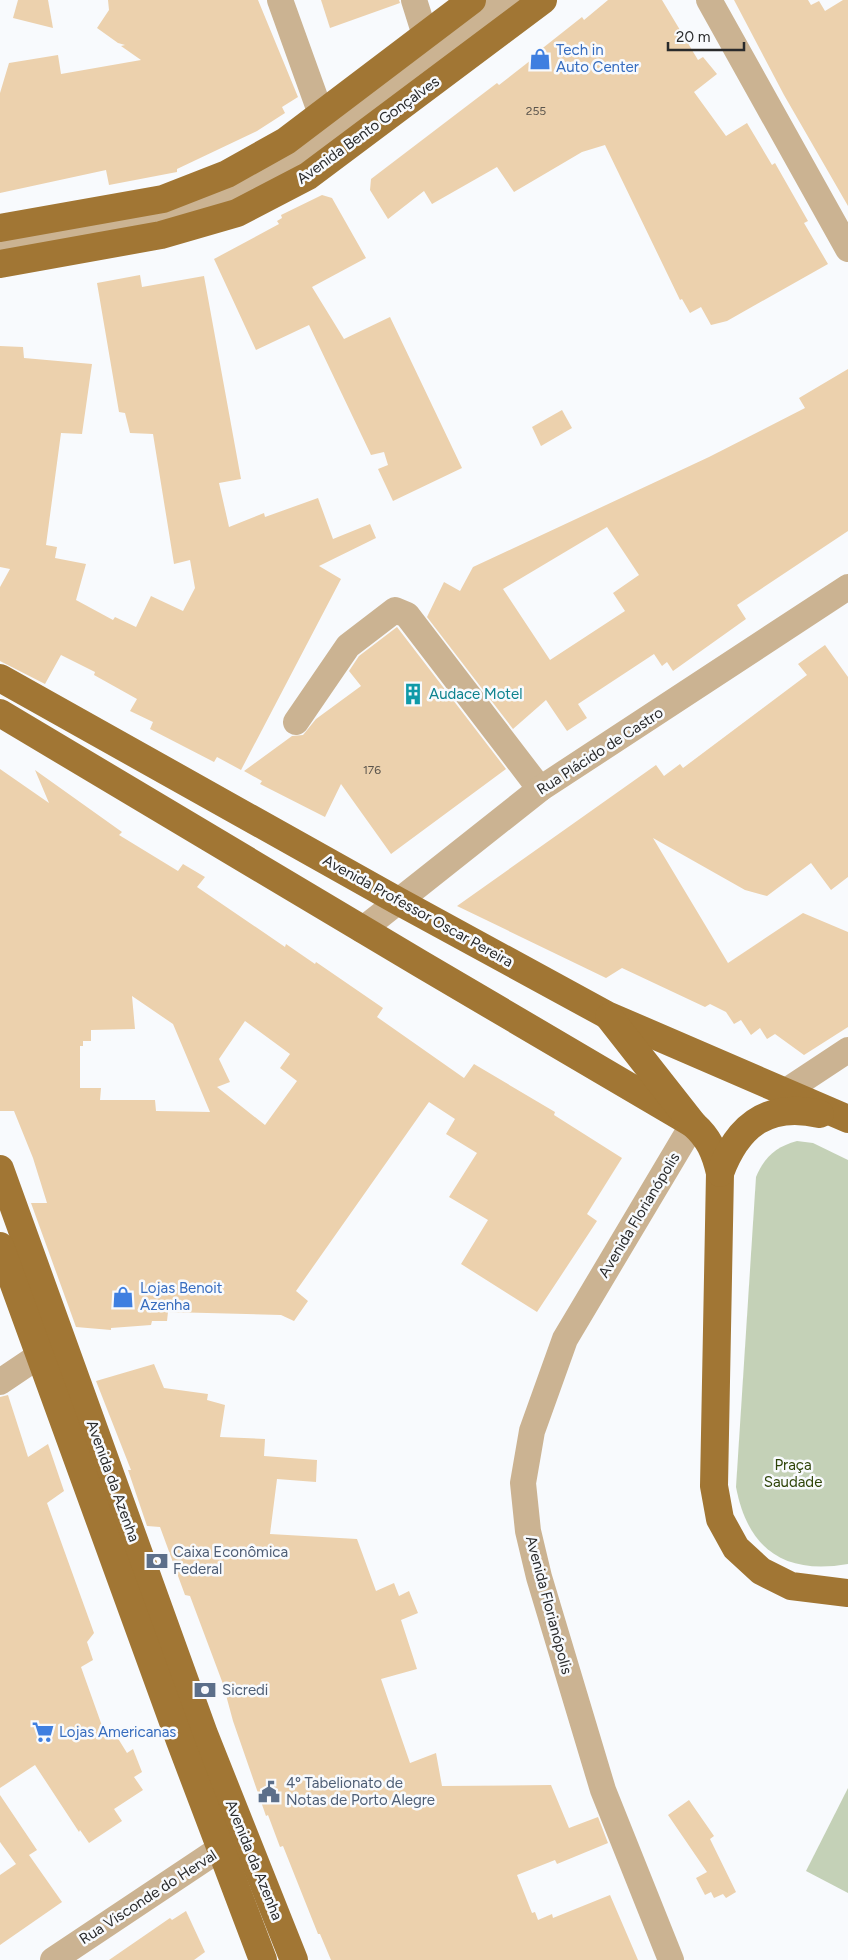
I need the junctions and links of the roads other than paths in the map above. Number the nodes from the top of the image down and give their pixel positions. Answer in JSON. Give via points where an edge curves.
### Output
{"nodes":[{"id":1,"x":280,"y":0,"type":"edge"},
{"id":2,"x":414,"y":0,"type":"edge"},
{"id":3,"x":472,"y":0,"type":"edge"},
{"id":4,"x":508,"y":0,"type":"edge"},
{"id":5,"x":543,"y":0,"type":"edge"},
{"id":6,"x":709,"y":0,"type":"edge"},
{"id":7,"x":425,"y":35,"type":"junction"},
{"id":8,"x":321,"y":114,"type":"junction"},
{"id":9,"x":0,"y":228,"type":"edge"},
{"id":10,"x":0,"y":246,"type":"edge"},
{"id":11,"x":848,"y":249,"type":"edge"},
{"id":12,"x":0,"y":264,"type":"edge"},
{"id":13,"x":845,"y":595,"type":"edge"},
{"id":14,"x":0,"y":678,"type":"edge"},
{"id":15,"x":0,"y":714,"type":"edge"},
{"id":16,"x":296,"y":722,"type":"dead end"},
{"id":17,"x":540,"y":789,"type":"junction"},
{"id":18,"x":398,"y":901,"type":"junction"},
{"id":19,"x":362,"y":930,"type":"junction"},
{"id":20,"x":607,"y":1015,"type":"junction"},
{"id":21,"x":848,"y":1050,"type":"edge"},
{"id":22,"x":786,"y":1091,"type":"junction"},
{"id":23,"x":848,"y":1120,"type":"edge"},
{"id":24,"x":693,"y":1124,"type":"junction"},
{"id":25,"x":0,"y":1169,"type":"edge"},
{"id":26,"x":720,"y":1172,"type":"junction"},
{"id":27,"x":0,"y":1246,"type":"edge"},
{"id":28,"x":40,"y":1355,"type":"junction"},
{"id":29,"x":0,"y":1382,"type":"edge"},
{"id":30,"x":848,"y":1593,"type":"edge"},
{"id":31,"x":233,"y":1841,"type":"junction"},
{"id":32,"x":53,"y":1960,"type":"edge"},
{"id":33,"x":263,"y":1960,"type":"edge"},
{"id":34,"x":294,"y":1960,"type":"edge"},
{"id":35,"x":671,"y":1960,"type":"edge"}],
"edges":[{"from":1,"to":8,"type":"street"},
{"from":2,"to":7,"type":"street"},
{"from":3,"to":7,"type":"main road"},
{"from":4,"to":10,"type":"street","via":[[297,158],[231,193],[164,216]]},
{"from":5,"to":12,"type":"main road","name":"Avenida Bento Gonçalves","via":[[308,176],[237,213],[161,235]]},
{"from":6,"to":11,"type":"street"},
{"from":7,"to":8,"type":"main road"},
{"from":8,"to":9,"type":"main road","via":[[286,141],[226,174],[164,199]]},
{"from":13,"to":17,"type":"street","name":"Rua Plácido de Castro"},
{"from":14,"to":18,"type":"main road","name":"Avenida Professor Oscar Pereira"},
{"from":15,"to":19,"type":"main road"},
{"from":16,"to":17,"type":"street","via":[[348,646],[395,610],[407,615]]},
{"from":17,"to":18,"type":"street","name":"Rua Plácido de Castro"},
{"from":18,"to":19,"type":"street","name":"Rua Plácido de Castro"},
{"from":18,"to":20,"type":"main road","name":"Avenida Professor Oscar Pereira"},
{"from":19,"to":24,"type":"main road"},
{"from":20,"to":22,"type":"main road","name":"Avenida Professor Oscar Pereira"},
{"from":20,"to":24,"type":"main road"},
{"from":21,"to":22,"type":"street"},
{"from":22,"to":23,"type":"main road","name":"Avenida Professor Oscar Pereira"},
{"from":23,"to":26,"type":"main road","via":[[806,1111],[783,1111],[761,1118],[742,1133],[728,1151]]},
{"from":24,"to":26,"type":"main road","via":[[706,1136]]},
{"from":24,"to":35,"type":"street","name":"Avenida Florianópolis","via":[[565,1339],[532,1431],[523,1483],[528,1531],[539,1577],[602,1790]]},
{"from":25,"to":31,"type":"main road","name":"Avenida da Azenha","via":[[204,1734]]},
{"from":26,"to":30,"type":"main road","via":[[714,1486],[720,1519],[736,1548],[760,1571],[791,1586]]},
{"from":27,"to":28,"type":"main road","name":"Avenida da Azenha"},
{"from":28,"to":29,"type":"street"},
{"from":28,"to":31,"type":"main road","name":"Avenida da Azenha","via":[[180,1741]]},
{"from":31,"to":32,"type":"street","name":"Rua Visconde do Herval"},
{"from":31,"to":33,"type":"main road","name":"Avenida da Azenha"},
{"from":31,"to":34,"type":"main road","name":"Avenida da Azenha"}]}
